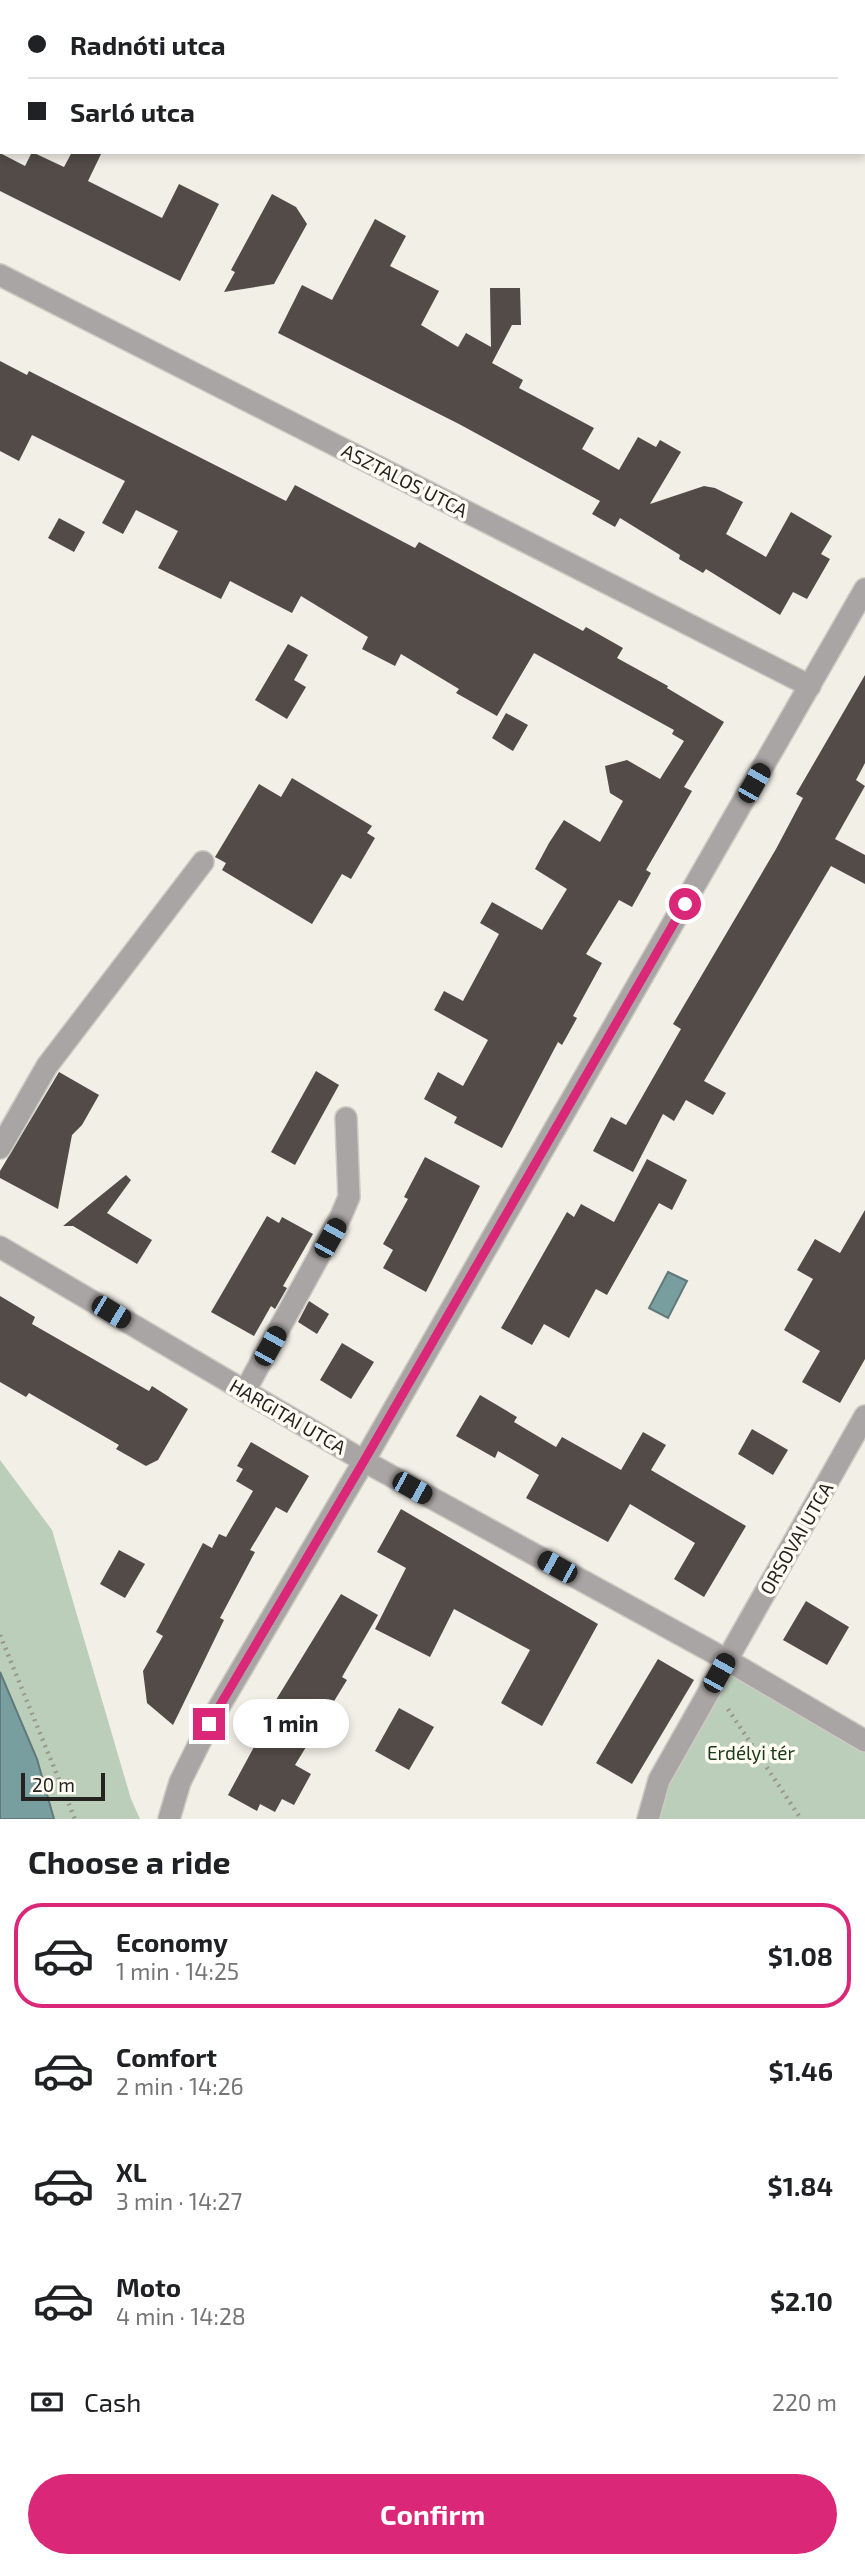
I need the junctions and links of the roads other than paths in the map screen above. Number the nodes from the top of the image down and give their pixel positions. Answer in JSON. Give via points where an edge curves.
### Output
{"nodes":[{"id":1,"x":0,"y":275,"type":"edge"},
{"id":2,"x":865,"y":589,"type":"edge"},
{"id":3,"x":810,"y":686,"type":"junction"},
{"id":4,"x":203,"y":862,"type":"dead end"},
{"id":5,"x":346,"y":1118,"type":"dead end"},
{"id":6,"x":0,"y":1148,"type":"edge"},
{"id":7,"x":0,"y":1247,"type":"edge"},
{"id":8,"x":245,"y":1391,"type":"junction"},
{"id":9,"x":865,"y":1416,"type":"edge"},
{"id":10,"x":364,"y":1461,"type":"junction"},
{"id":11,"x":727,"y":1660,"type":"junction"},
{"id":12,"x":865,"y":1741,"type":"edge"},
{"id":13,"x":169,"y":1819,"type":"edge"},
{"id":14,"x":648,"y":1819,"type":"edge"}],
"edges":[{"from":1,"to":3,"type":"street","name":"ASZTALOS UTCA"},
{"from":2,"to":3,"type":"street"},
{"from":3,"to":10,"type":"street"},
{"from":4,"to":6,"type":"street","via":[[47,1066]]},
{"from":5,"to":8,"type":"street","via":[[349,1197]]},
{"from":7,"to":8,"type":"street","name":"HARGITAI UTCA"},
{"from":8,"to":10,"type":"street","name":"HARGITAI UTCA"},
{"from":9,"to":11,"type":"street","name":"ORSOVAI UTCA"},
{"from":10,"to":11,"type":"street","name":"HARGITAI UTCA"},
{"from":10,"to":13,"type":"street","via":[[209,1724],[180,1782]]},
{"from":11,"to":12,"type":"street"},
{"from":11,"to":14,"type":"street","via":[[659,1780]]}]}
